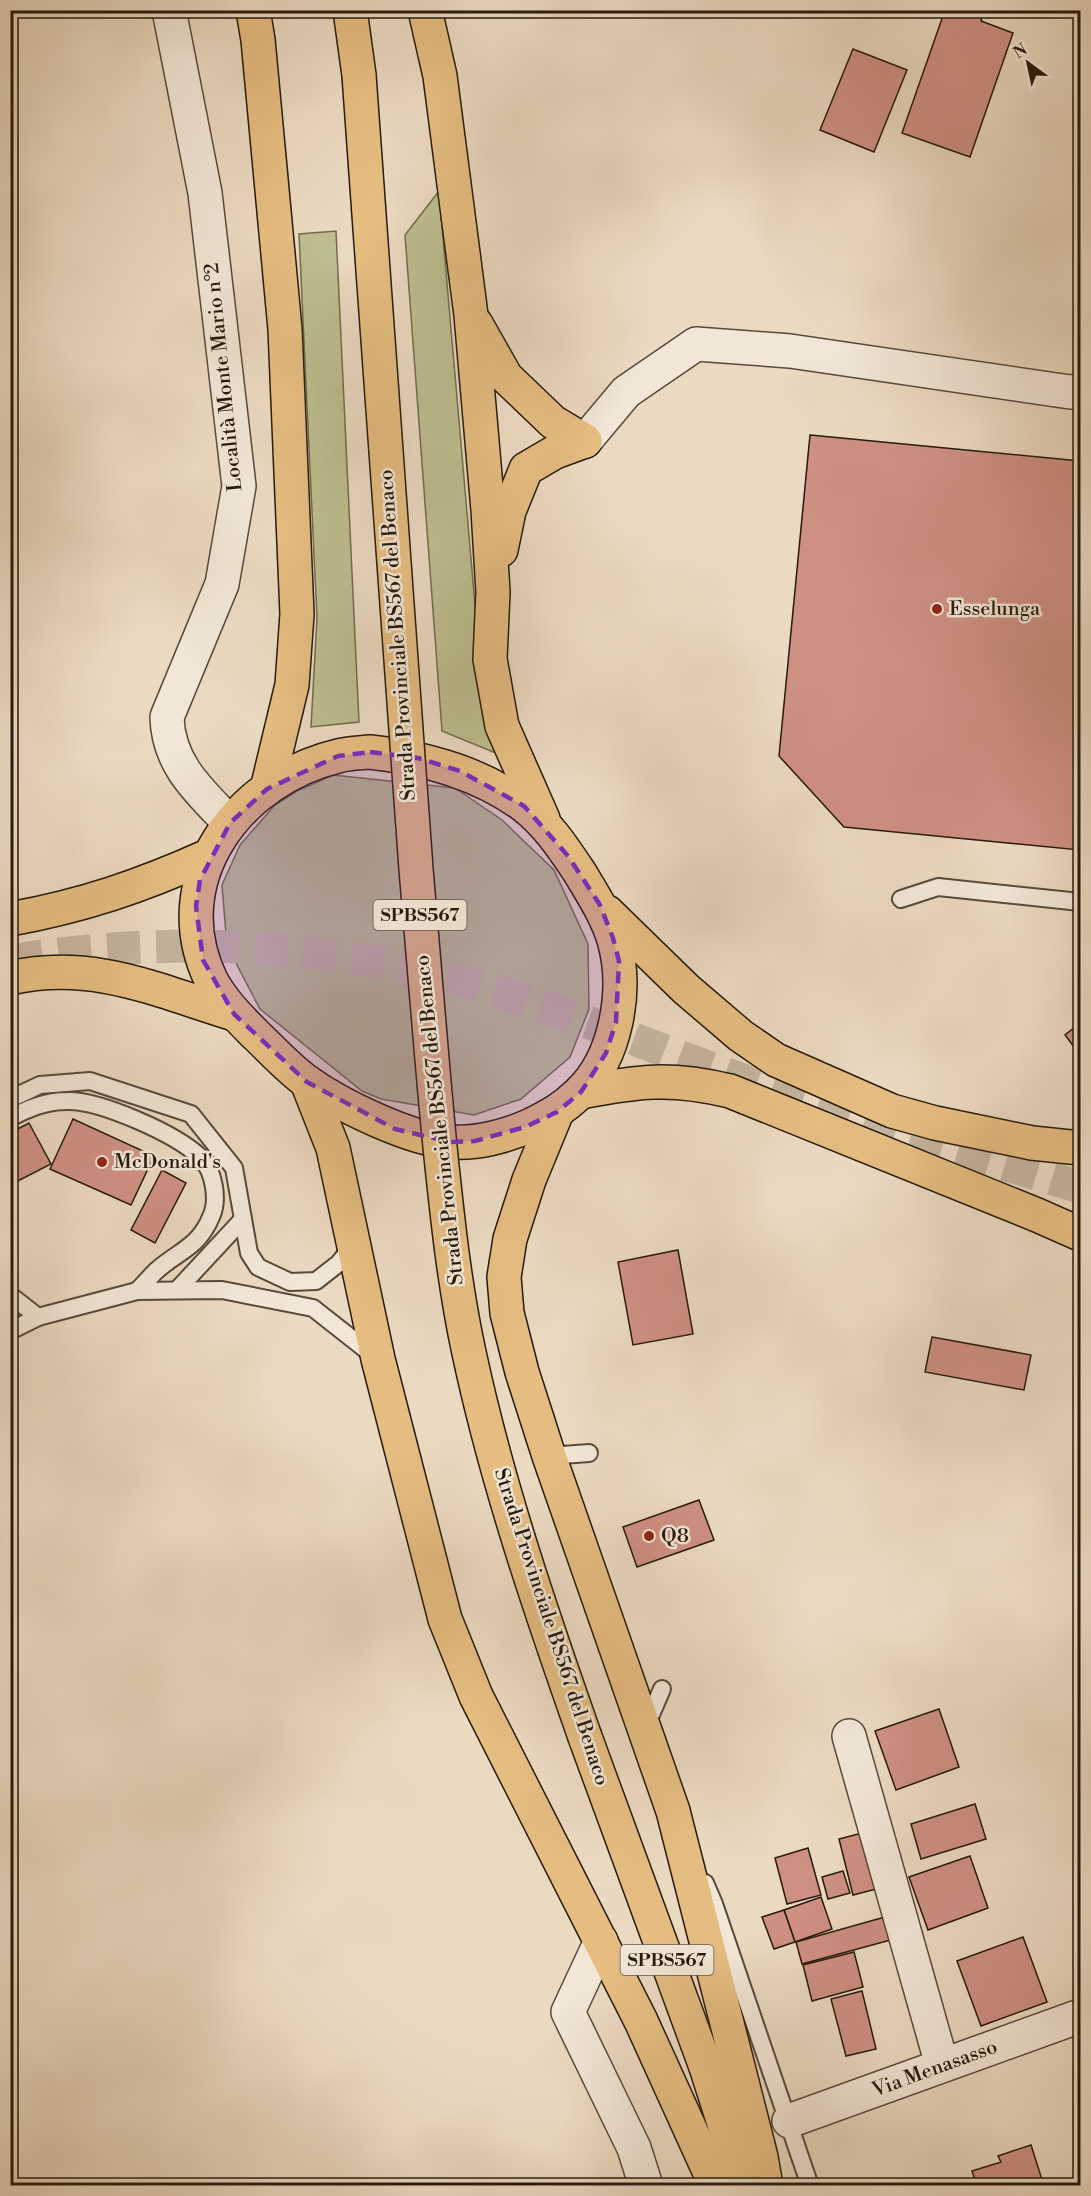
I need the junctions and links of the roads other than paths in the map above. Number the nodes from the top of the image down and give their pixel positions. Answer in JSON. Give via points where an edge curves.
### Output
{"nodes":[{"id":1,"x":169,"y":10,"type":"edge"},
{"id":2,"x":253,"y":10,"type":"edge"},
{"id":3,"x":350,"y":10,"type":"edge"},
{"id":4,"x":426,"y":10,"type":"edge"},
{"id":5,"x":471,"y":315,"type":"junction"},
{"id":6,"x":1080,"y":391,"type":"edge"},
{"id":7,"x":585,"y":441,"type":"junction"},
{"id":8,"x":493,"y":592,"type":"junction"},
{"id":9,"x":267,"y":789,"type":"junction"},
{"id":10,"x":230,"y":823,"type":"junction"},
{"id":11,"x":546,"y":827,"type":"junction"},
{"id":12,"x":208,"y":856,"type":"junction"},
{"id":13,"x":901,"y":899,"type":"dead end"},
{"id":14,"x":1080,"y":902,"type":"edge"},
{"id":15,"x":600,"y":905,"type":"junction"},
{"id":16,"x":10,"y":919,"type":"edge"},
{"id":17,"x":10,"y":978,"type":"edge"},
{"id":18,"x":234,"y":1014,"type":"junction"},
{"id":19,"x":307,"y":1082,"type":"junction"},
{"id":20,"x":10,"y":1099,"type":"edge"},
{"id":21,"x":569,"y":1102,"type":"junction"},
{"id":22,"x":10,"y":1118,"type":"edge"},
{"id":23,"x":1080,"y":1148,"type":"edge"},
{"id":24,"x":243,"y":1219,"type":"junction"},
{"id":25,"x":1080,"y":1234,"type":"edge"},
{"id":26,"x":354,"y":1243,"type":"junction"},
{"id":27,"x":177,"y":1290,"type":"junction"},
{"id":28,"x":137,"y":1291,"type":"junction"},
{"id":29,"x":10,"y":1294,"type":"edge"},
{"id":30,"x":38,"y":1317,"type":"junction"},
{"id":31,"x":10,"y":1331,"type":"edge"},
{"id":32,"x":378,"y":1359,"type":"junction"},
{"id":33,"x":589,"y":1453,"type":"dead end"},
{"id":34,"x":549,"y":1456,"type":"junction"},
{"id":35,"x":662,"y":1689,"type":"dead end"},
{"id":36,"x":644,"y":1729,"type":"junction"},
{"id":37,"x":849,"y":1736,"type":"dead end"},
{"id":38,"x":673,"y":1811,"type":"junction"},
{"id":39,"x":600,"y":1941,"type":"junction"},
{"id":40,"x":1080,"y":2016,"type":"edge"},
{"id":41,"x":942,"y":2066,"type":"junction"},
{"id":42,"x":789,"y":2121,"type":"junction"},
{"id":43,"x":646,"y":2186,"type":"edge"},
{"id":44,"x":716,"y":2186,"type":"edge"},
{"id":45,"x":744,"y":2186,"type":"edge"},
{"id":46,"x":766,"y":2186,"type":"edge"},
{"id":47,"x":810,"y":2186,"type":"edge"}],
"edges":[{"from":1,"to":10,"type":"street","name":"Località Monte Mario n°2","via":[[205,193],[239,486],[222,584],[167,717],[168,734],[176,759],[192,783]]},
{"from":2,"to":9,"type":"highway","via":[[285,329],[297,614],[291,685]]},
{"from":3,"to":45,"type":"highway","name":"Strada Provinciale BS567 del Benaco","number":"SPBS567","bridge":true,"via":[[359,75],[394,592],[431,1053],[457,1288],[486,1427],[531,1581],[706,2067]]},
{"from":4,"to":5,"type":"highway","via":[[440,76]]},
{"from":5,"to":7,"type":"highway","via":[[506,377],[553,422]]},
{"from":5,"to":8,"type":"highway"},
{"from":6,"to":7,"type":"street","via":[[790,351],[696,344],[626,392]]},
{"from":7,"to":8,"type":"highway","via":[[526,469],[509,511]]},
{"from":8,"to":11,"type":"highway","via":[[490,659],[502,726]]},
{"from":9,"to":10,"type":"highway"},
{"from":9,"to":11,"type":"highway","via":[[296,771],[338,756],[392,754],[428,761],[480,780],[524,806]]},
{"from":10,"to":12,"type":"highway"},
{"from":11,"to":15,"type":"highway"},
{"from":12,"to":16,"type":"highway","via":[[97,900]]},
{"from":12,"to":18,"type":"highway","via":[[196,906],[197,930],[213,984]]},
{"from":13,"to":14,"type":"lane","via":[[938,887]]},
{"from":15,"to":21,"type":"highway","via":[[619,961],[616,1022],[606,1053]]},
{"from":15,"to":23,"type":"highway","via":[[686,989],[776,1060],[903,1114],[1032,1143]]},
{"from":17,"to":18,"type":"highway","via":[[55,972],[100,974]]},
{"from":18,"to":19,"type":"highway"},
{"from":19,"to":21,"type":"highway","via":[[395,1129],[450,1142],[500,1136]]},
{"from":19,"to":26,"type":"highway","via":[[333,1148]]},
{"from":20,"to":24,"type":"lane","via":[[40,1085],[90,1081],[190,1114],[234,1168]]},
{"from":21,"to":25,"type":"highway","via":[[625,1083],[669,1080],[730,1091]]},
{"from":21,"to":34,"type":"highway","via":[[529,1180],[510,1239],[504,1277],[522,1372]]},
{"from":22,"to":28,"type":"lane","via":[[37,1104],[69,1100],[108,1108],[142,1122],[202,1159],[215,1183],[212,1216],[194,1244],[157,1270]]},
{"from":24,"to":26,"type":"lane","via":[[249,1253],[258,1267],[290,1282],[316,1281],[339,1263]]},
{"from":24,"to":27,"type":"lane"},
{"from":26,"to":32,"type":"highway"},
{"from":27,"to":28,"type":"lane"},
{"from":27,"to":32,"type":"lane","via":[[222,1290],[313,1308]]},
{"from":28,"to":30,"type":"lane"},
{"from":29,"to":30,"type":"lane"},
{"from":30,"to":31,"type":"lane"},
{"from":32,"to":39,"type":"highway","via":[[445,1619],[476,1696]]},
{"from":33,"to":34,"type":"lane"},
{"from":34,"to":36,"type":"highway"},
{"from":35,"to":36,"type":"lane"},
{"from":36,"to":38,"type":"highway"},
{"from":37,"to":41,"type":"street"},
{"from":38,"to":42,"type":"lane","via":[[714,1904]]},
{"from":38,"to":46,"type":"highway"},
{"from":39,"to":43,"type":"street","via":[[568,2012],[634,2148]]},
{"from":39,"to":44,"type":"highway"},
{"from":40,"to":41,"type":"street","name":"Via Menasasso"},
{"from":41,"to":42,"type":"street","name":"Via Menasasso"},
{"from":42,"to":47,"type":"lane"}]}
